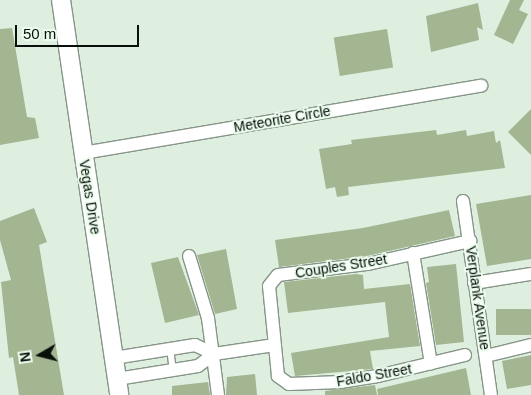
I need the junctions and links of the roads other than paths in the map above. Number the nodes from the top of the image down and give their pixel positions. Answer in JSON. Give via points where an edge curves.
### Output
{"nodes":[{"id":1,"x":61,"y":0,"type":"edge"},
{"id":2,"x":481,"y":86,"type":"dead end"},
{"id":3,"x":83,"y":152,"type":"junction"},
{"id":4,"x":463,"y":201,"type":"dead end"},
{"id":5,"x":470,"y":241,"type":"junction"},
{"id":6,"x":414,"y":253,"type":"junction"},
{"id":7,"x":189,"y":256,"type":"dead end"},
{"id":8,"x":531,"y":274,"type":"edge"},
{"id":9,"x":474,"y":283,"type":"junction"},
{"id":10,"x":531,"y":345,"type":"edge"},
{"id":11,"x":274,"y":346,"type":"junction"},
{"id":12,"x":170,"y":349,"type":"junction"},
{"id":13,"x":214,"y":354,"type":"junction"},
{"id":14,"x":465,"y":355,"type":"dead end"},
{"id":15,"x":486,"y":356,"type":"junction"},
{"id":16,"x":114,"y":358,"type":"junction"},
{"id":17,"x":431,"y":364,"type":"junction"},
{"id":18,"x":173,"y":370,"type":"junction"},
{"id":19,"x":118,"y":387,"type":"edge"},
{"id":20,"x":218,"y":395,"type":"edge"},
{"id":21,"x":491,"y":395,"type":"edge"}],
"edges":[{"from":1,"to":3,"type":"main road","name":"Vegas Drive"},
{"from":2,"to":3,"type":"street","name":"Meteorite Circle"},
{"from":3,"to":16,"type":"main road","name":"Vegas Drive"},
{"from":4,"to":5,"type":"street","name":"Verplank Avenue"},
{"from":5,"to":6,"type":"street","name":"Couples Street"},
{"from":5,"to":9,"type":"street","name":"Verplank Avenue"},
{"from":6,"to":11,"type":"street","name":"Couples Street","via":[[368,264],[278,275],[269,286]]},
{"from":6,"to":17,"type":"street"},
{"from":7,"to":13,"type":"street","via":[[208,318]]},
{"from":8,"to":9,"type":"street"},
{"from":9,"to":15,"type":"street","name":"Verplank Avenue"},
{"from":10,"to":15,"type":"street"},
{"from":11,"to":13,"type":"street"},
{"from":11,"to":17,"type":"street","name":"Faldo Street","via":[[278,376],[289,384],[341,382]]},
{"from":12,"to":13,"type":"street","via":[[194,345]]},
{"from":12,"to":16,"type":"street"},
{"from":12,"to":18,"type":"lane"},
{"from":13,"to":18,"type":"street","via":[[198,366]]},
{"from":13,"to":20,"type":"street"},
{"from":14,"to":17,"type":"street","name":"Faldo Street"},
{"from":15,"to":21,"type":"street","name":"Verplank Avenue"},
{"from":16,"to":19,"type":"main road","name":"Vegas Drive"},
{"from":18,"to":19,"type":"street"}]}
